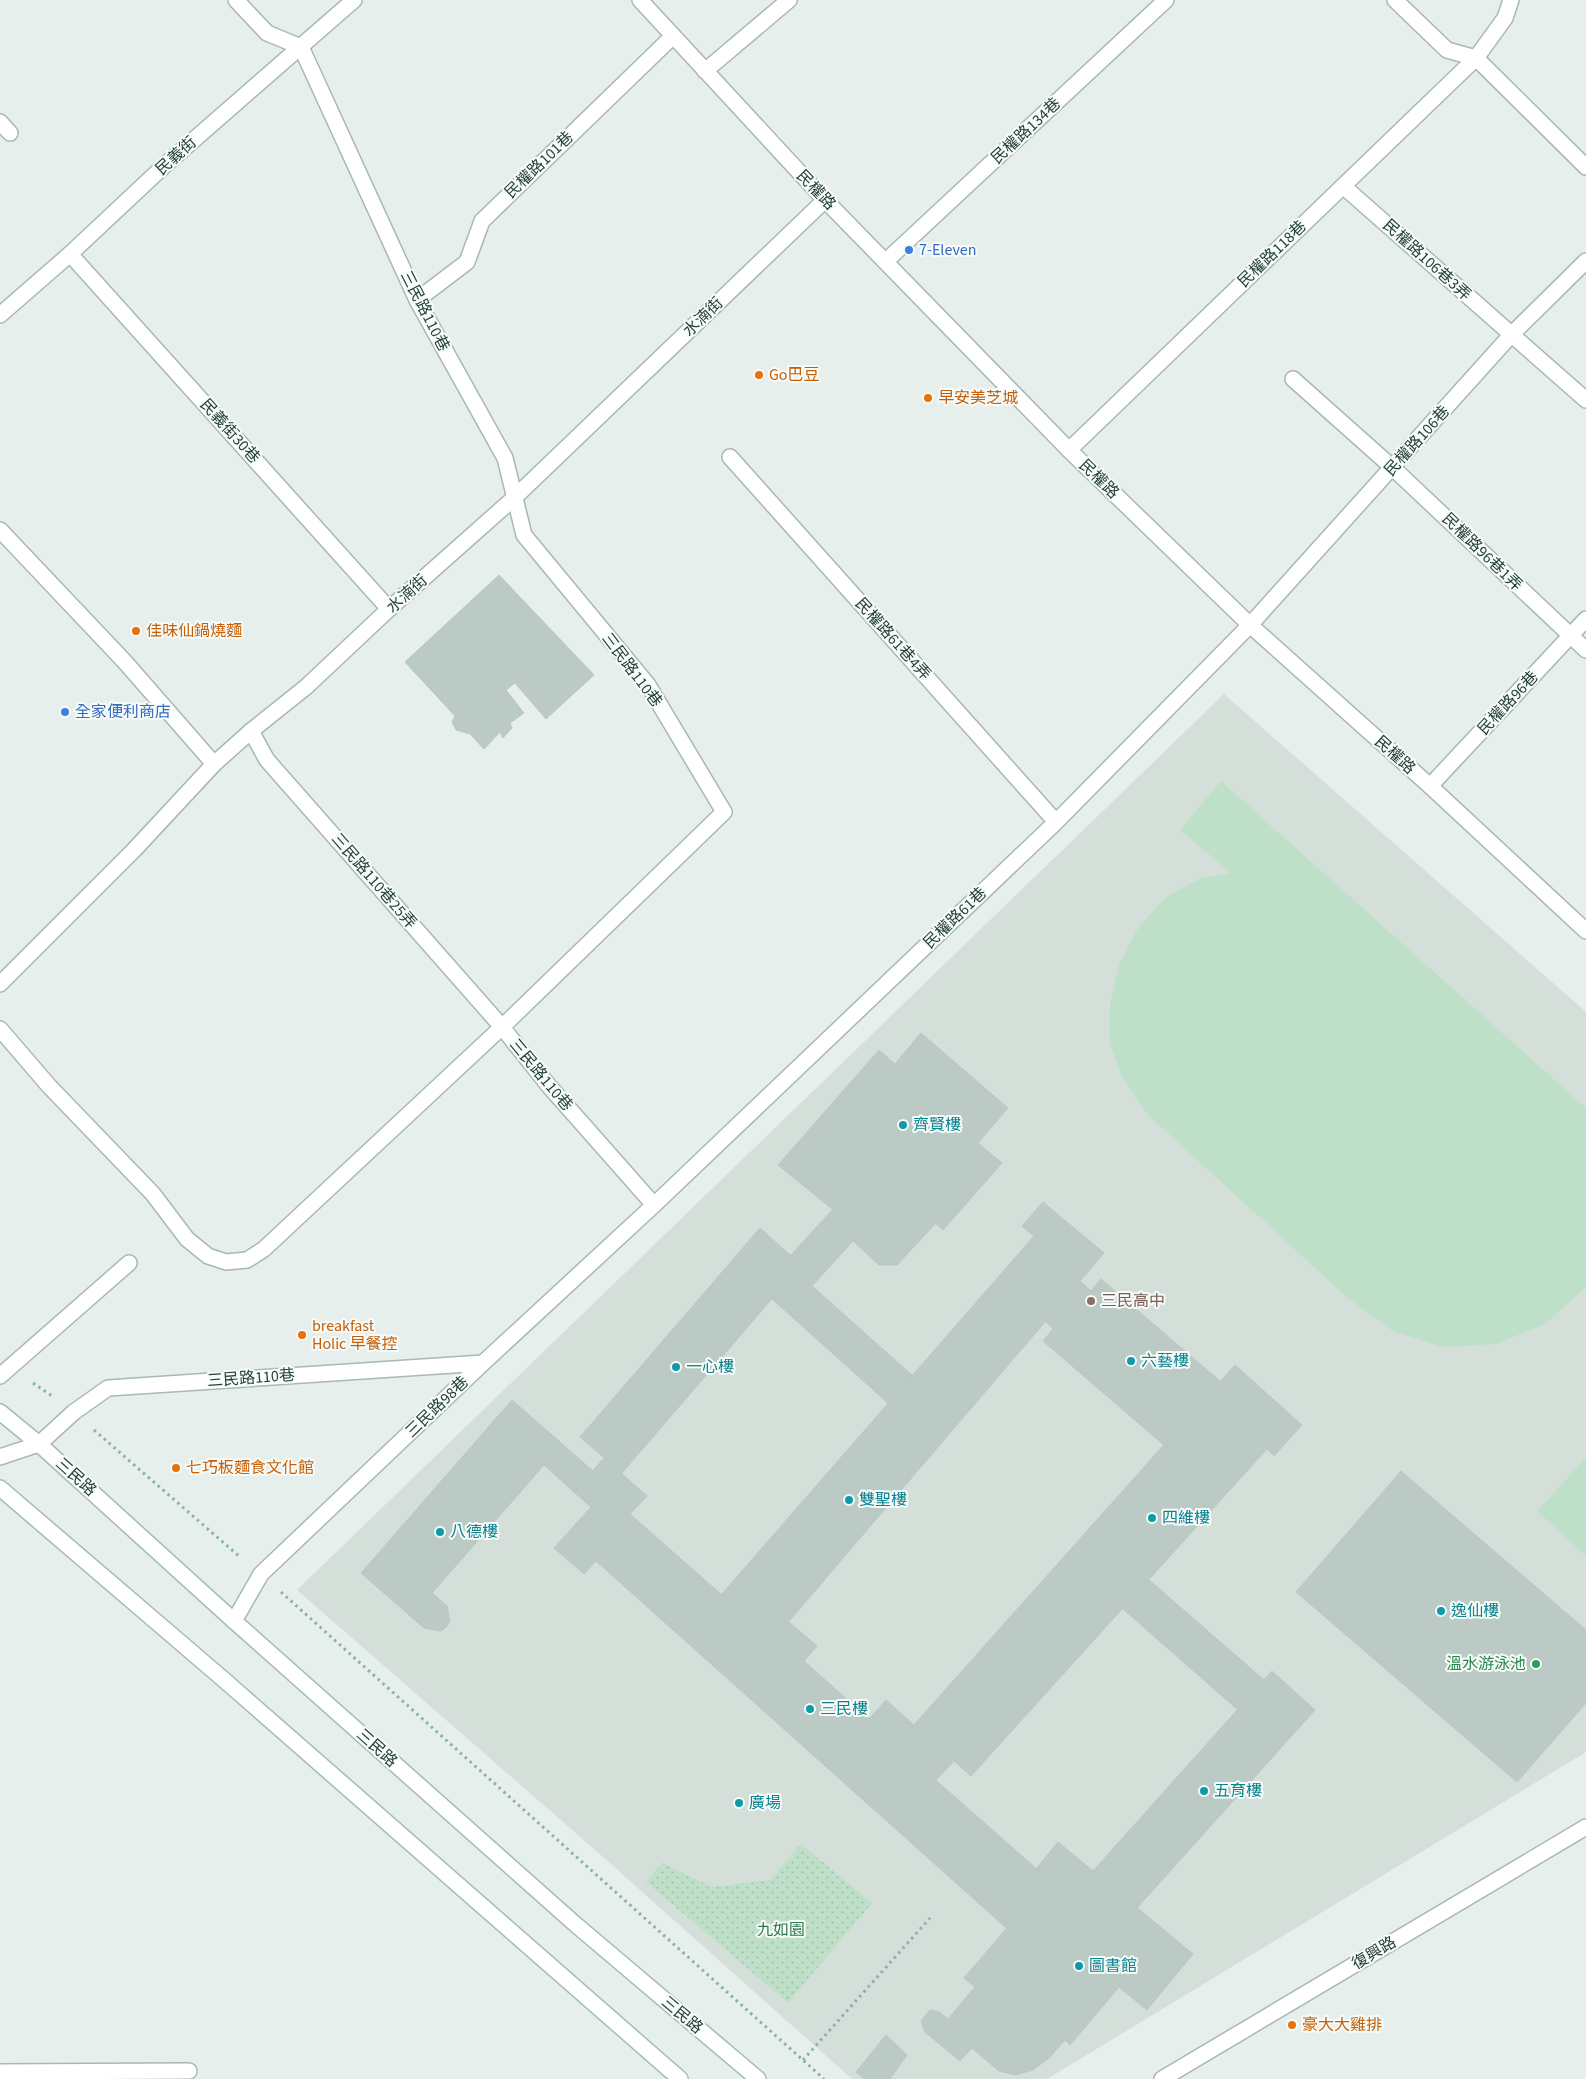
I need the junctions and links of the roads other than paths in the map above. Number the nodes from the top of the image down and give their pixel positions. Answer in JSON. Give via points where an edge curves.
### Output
{"nodes":[{"id":1,"x":236,"y":0,"type":"edge"},
{"id":2,"x":354,"y":0,"type":"edge"},
{"id":3,"x":640,"y":0,"type":"edge"},
{"id":4,"x":789,"y":0,"type":"edge"},
{"id":5,"x":1166,"y":0,"type":"edge"},
{"id":6,"x":1395,"y":0,"type":"edge"},
{"id":7,"x":1510,"y":0,"type":"edge"},
{"id":8,"x":673,"y":36,"type":"junction"},
{"id":9,"x":301,"y":47,"type":"junction"},
{"id":10,"x":1476,"y":58,"type":"junction"},
{"id":11,"x":705,"y":71,"type":"junction"},
{"id":12,"x":1586,"y":167,"type":"edge"},
{"id":13,"x":1344,"y":186,"type":"junction"},
{"id":14,"x":825,"y":200,"type":"junction"},
{"id":15,"x":70,"y":254,"type":"junction"},
{"id":16,"x":1586,"y":260,"type":"edge"},
{"id":17,"x":886,"y":261,"type":"junction"},
{"id":18,"x":418,"y":300,"type":"junction"},
{"id":19,"x":0,"y":315,"type":"edge"},
{"id":20,"x":1512,"y":335,"type":"junction"},
{"id":21,"x":1294,"y":379,"type":"dead end"},
{"id":22,"x":1586,"y":400,"type":"edge"},
{"id":23,"x":1069,"y":450,"type":"junction"},
{"id":24,"x":730,"y":457,"type":"dead end"},
{"id":25,"x":1394,"y":468,"type":"junction"},
{"id":26,"x":514,"y":498,"type":"junction"},
{"id":27,"x":0,"y":530,"type":"edge"},
{"id":28,"x":389,"y":609,"type":"junction"},
{"id":29,"x":1586,"y":619,"type":"edge"},
{"id":30,"x":1250,"y":625,"type":"junction"},
{"id":31,"x":1570,"y":636,"type":"junction"},
{"id":32,"x":1586,"y":650,"type":"edge"},
{"id":33,"x":251,"y":731,"type":"junction"},
{"id":34,"x":214,"y":764,"type":"junction"},
{"id":35,"x":1430,"y":786,"type":"junction"},
{"id":36,"x":1056,"y":822,"type":"junction"},
{"id":37,"x":1586,"y":931,"type":"edge"},
{"id":38,"x":0,"y":984,"type":"edge"},
{"id":39,"x":502,"y":1027,"type":"junction"},
{"id":40,"x":0,"y":1029,"type":"edge"},
{"id":41,"x":654,"y":1206,"type":"junction"},
{"id":42,"x":129,"y":1264,"type":"dead end"},
{"id":43,"x":483,"y":1363,"type":"junction"},
{"id":44,"x":5,"y":1371,"type":"edge"},
{"id":45,"x":0,"y":1412,"type":"edge"},
{"id":46,"x":39,"y":1444,"type":"junction"},
{"id":47,"x":0,"y":1457,"type":"edge"},
{"id":48,"x":0,"y":1488,"type":"edge"},
{"id":49,"x":234,"y":1621,"type":"junction"},
{"id":50,"x":1586,"y":1826,"type":"edge"},
{"id":51,"x":189,"y":2071,"type":"dead end"},
{"id":52,"x":0,"y":2072,"type":"edge"},
{"id":53,"x":680,"y":2079,"type":"edge"},
{"id":54,"x":758,"y":2079,"type":"edge"},
{"id":55,"x":1162,"y":2079,"type":"edge"}],
"edges":[{"from":1,"to":9,"type":"street","via":[[268,32]]},
{"from":2,"to":9,"type":"street","name":"民義街"},
{"from":3,"to":8,"type":"street","name":"民權路"},
{"from":4,"to":11,"type":"street"},
{"from":5,"to":17,"type":"street","name":"民權路134巷"},
{"from":6,"to":10,"type":"street","via":[[1447,50]]},
{"from":7,"to":10,"type":"street","name":"民權路118巷","via":[[1505,18]]},
{"from":8,"to":11,"type":"street","name":"民權路"},
{"from":8,"to":18,"type":"street","name":"民權路101巷","via":[[482,221],[468,262]]},
{"from":9,"to":15,"type":"street","name":"民義街","via":[[165,164]]},
{"from":9,"to":18,"type":"street","name":"三民路110巷"},
{"from":10,"to":12,"type":"street"},
{"from":10,"to":13,"type":"street","name":"民權路118巷"},
{"from":11,"to":14,"type":"street","name":"民權路"},
{"from":13,"to":20,"type":"street","name":"民權路106巷3弄"},
{"from":13,"to":23,"type":"street","name":"民權路118巷"},
{"from":14,"to":17,"type":"street","name":"民權路"},
{"from":14,"to":26,"type":"street","name":"水湳街"},
{"from":15,"to":19,"type":"street","name":"民義街"},
{"from":15,"to":28,"type":"street","name":"民義街30巷"},
{"from":16,"to":20,"type":"street","name":"民權路106巷"},
{"from":17,"to":23,"type":"street","name":"民權路"},
{"from":18,"to":26,"type":"street","name":"三民路110巷","via":[[505,458]]},
{"from":20,"to":22,"type":"street","name":"民權路106巷3弄"},
{"from":20,"to":25,"type":"street","name":"民權路106巷"},
{"from":21,"to":25,"type":"street","name":"民權路96巷1弄"},
{"from":23,"to":30,"type":"street","name":"民權路"},
{"from":24,"to":36,"type":"street","name":"民權路61巷4弄"},
{"from":25,"to":30,"type":"street","name":"民權路106巷"},
{"from":25,"to":31,"type":"street","name":"民權路96巷1弄"},
{"from":26,"to":28,"type":"street","name":"水湳街"},
{"from":26,"to":39,"type":"street","name":"三民路110巷","via":[[524,535],[648,685],[724,812]]},
{"from":27,"to":34,"type":"street","via":[[125,662]]},
{"from":28,"to":33,"type":"street","name":"水湳街","via":[[306,686]]},
{"from":29,"to":31,"type":"street","name":"民權路96巷"},
{"from":30,"to":35,"type":"street","name":"民權路"},
{"from":30,"to":36,"type":"street","name":"民權路61巷"},
{"from":31,"to":32,"type":"street","name":"民權路96巷1弄"},
{"from":31,"to":35,"type":"street","name":"民權路96巷"},
{"from":33,"to":34,"type":"street","name":"水湳街"},
{"from":33,"to":39,"type":"street","name":"三民路110巷25弄","via":[[268,760]]},
{"from":34,"to":38,"type":"street","name":"水湳街","via":[[134,850]]},
{"from":35,"to":37,"type":"street","name":"民權路"},
{"from":36,"to":41,"type":"street","name":"民權路61巷"},
{"from":39,"to":40,"type":"street","via":[[264,1249],[247,1260],[226,1262],[208,1256],[187,1239],[153,1194],[49,1086]]},
{"from":39,"to":41,"type":"street","name":"三民路110巷"},
{"from":41,"to":43,"type":"street","name":"三民路98巷"},
{"from":42,"to":44,"type":"street"},
{"from":43,"to":46,"type":"street","name":"三民路110巷","via":[[108,1388],[74,1412]]},
{"from":43,"to":49,"type":"street","name":"三民路98巷","via":[[261,1574]]},
{"from":45,"to":46,"type":"street","name":"三民路"},
{"from":46,"to":47,"type":"street"},
{"from":46,"to":49,"type":"street","name":"三民路"},
{"from":48,"to":53,"type":"street"},
{"from":49,"to":54,"type":"street","name":"三民路","via":[[575,1924]]},
{"from":50,"to":55,"type":"street","name":"復興路"},
{"from":51,"to":52,"type":"street"}]}
